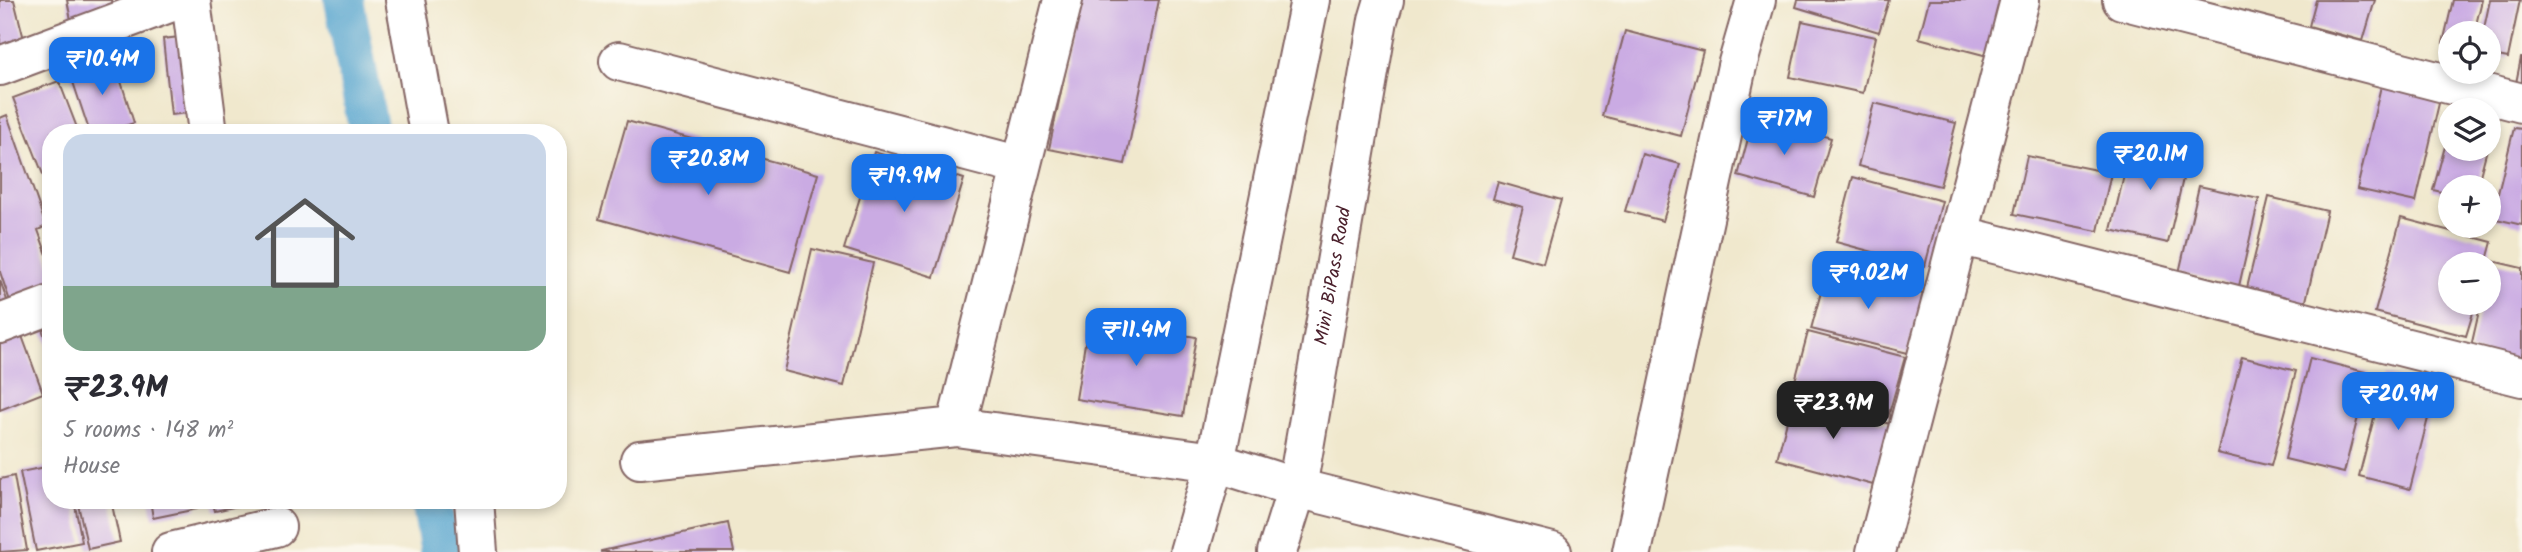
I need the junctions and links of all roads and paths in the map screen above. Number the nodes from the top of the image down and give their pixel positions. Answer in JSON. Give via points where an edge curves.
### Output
{"nodes":[{"id":1,"x":177,"y":0,"type":"edge"},
{"id":2,"x":191,"y":0,"type":"edge"},
{"id":3,"x":405,"y":0,"type":"edge"},
{"id":4,"x":1063,"y":0,"type":"edge"},
{"id":5,"x":1310,"y":0,"type":"edge"},
{"id":6,"x":1384,"y":0,"type":"edge"},
{"id":7,"x":1756,"y":0,"type":"edge"},
{"id":8,"x":2020,"y":0,"type":"edge"},
{"id":9,"x":2122,"y":0,"type":"edge"},
{"id":10,"x":619,"y":61,"type":"dead end"},
{"id":11,"x":0,"y":66,"type":"edge"},
{"id":12,"x":2522,"y":103,"type":"edge"},
{"id":13,"x":207,"y":124,"type":"edge"},
{"id":14,"x":427,"y":124,"type":"edge"},
{"id":15,"x":1021,"y":166,"type":"junction"},
{"id":16,"x":1959,"y":235,"type":"junction"},
{"id":17,"x":42,"y":308,"type":"edge"},
{"id":18,"x":0,"y":324,"type":"edge"},
{"id":19,"x":2522,"y":377,"type":"edge"},
{"id":20,"x":956,"y":427,"type":"junction"},
{"id":21,"x":640,"y":460,"type":"dead end"},
{"id":22,"x":1215,"y":462,"type":"junction"},
{"id":23,"x":1297,"y":488,"type":"junction"},
{"id":24,"x":475,"y":509,"type":"edge"},
{"id":25,"x":275,"y":527,"type":"edge"},
{"id":26,"x":171,"y":552,"type":"edge"},
{"id":27,"x":478,"y":552,"type":"edge"},
{"id":28,"x":1189,"y":552,"type":"edge"},
{"id":29,"x":1277,"y":552,"type":"edge"},
{"id":30,"x":1552,"y":552,"type":"edge"},
{"id":31,"x":1632,"y":552,"type":"edge"},
{"id":32,"x":1876,"y":552,"type":"edge"}],
"edges":[{"from":1,"to":11,"type":"street"},
{"from":2,"to":13,"type":"street"},
{"from":3,"to":14,"type":"street"},
{"from":4,"to":15,"type":"street"},
{"from":5,"to":22,"type":"street"},
{"from":6,"to":23,"type":"street","name":"Mini BiPass Road"},
{"from":7,"to":31,"type":"street","via":[[1737,66]]},
{"from":8,"to":16,"type":"street"},
{"from":9,"to":12,"type":"street"},
{"from":10,"to":15,"type":"street"},
{"from":15,"to":20,"type":"street"},
{"from":16,"to":19,"type":"street"},
{"from":16,"to":32,"type":"street"},
{"from":17,"to":18,"type":"street"},
{"from":20,"to":21,"type":"street"},
{"from":20,"to":22,"type":"street"},
{"from":22,"to":23,"type":"street"},
{"from":22,"to":28,"type":"street"},
{"from":23,"to":29,"type":"street","name":"Mini BiPass Road"},
{"from":23,"to":30,"type":"street"},
{"from":24,"to":27,"type":"street"},
{"from":25,"to":26,"type":"street"}]}
